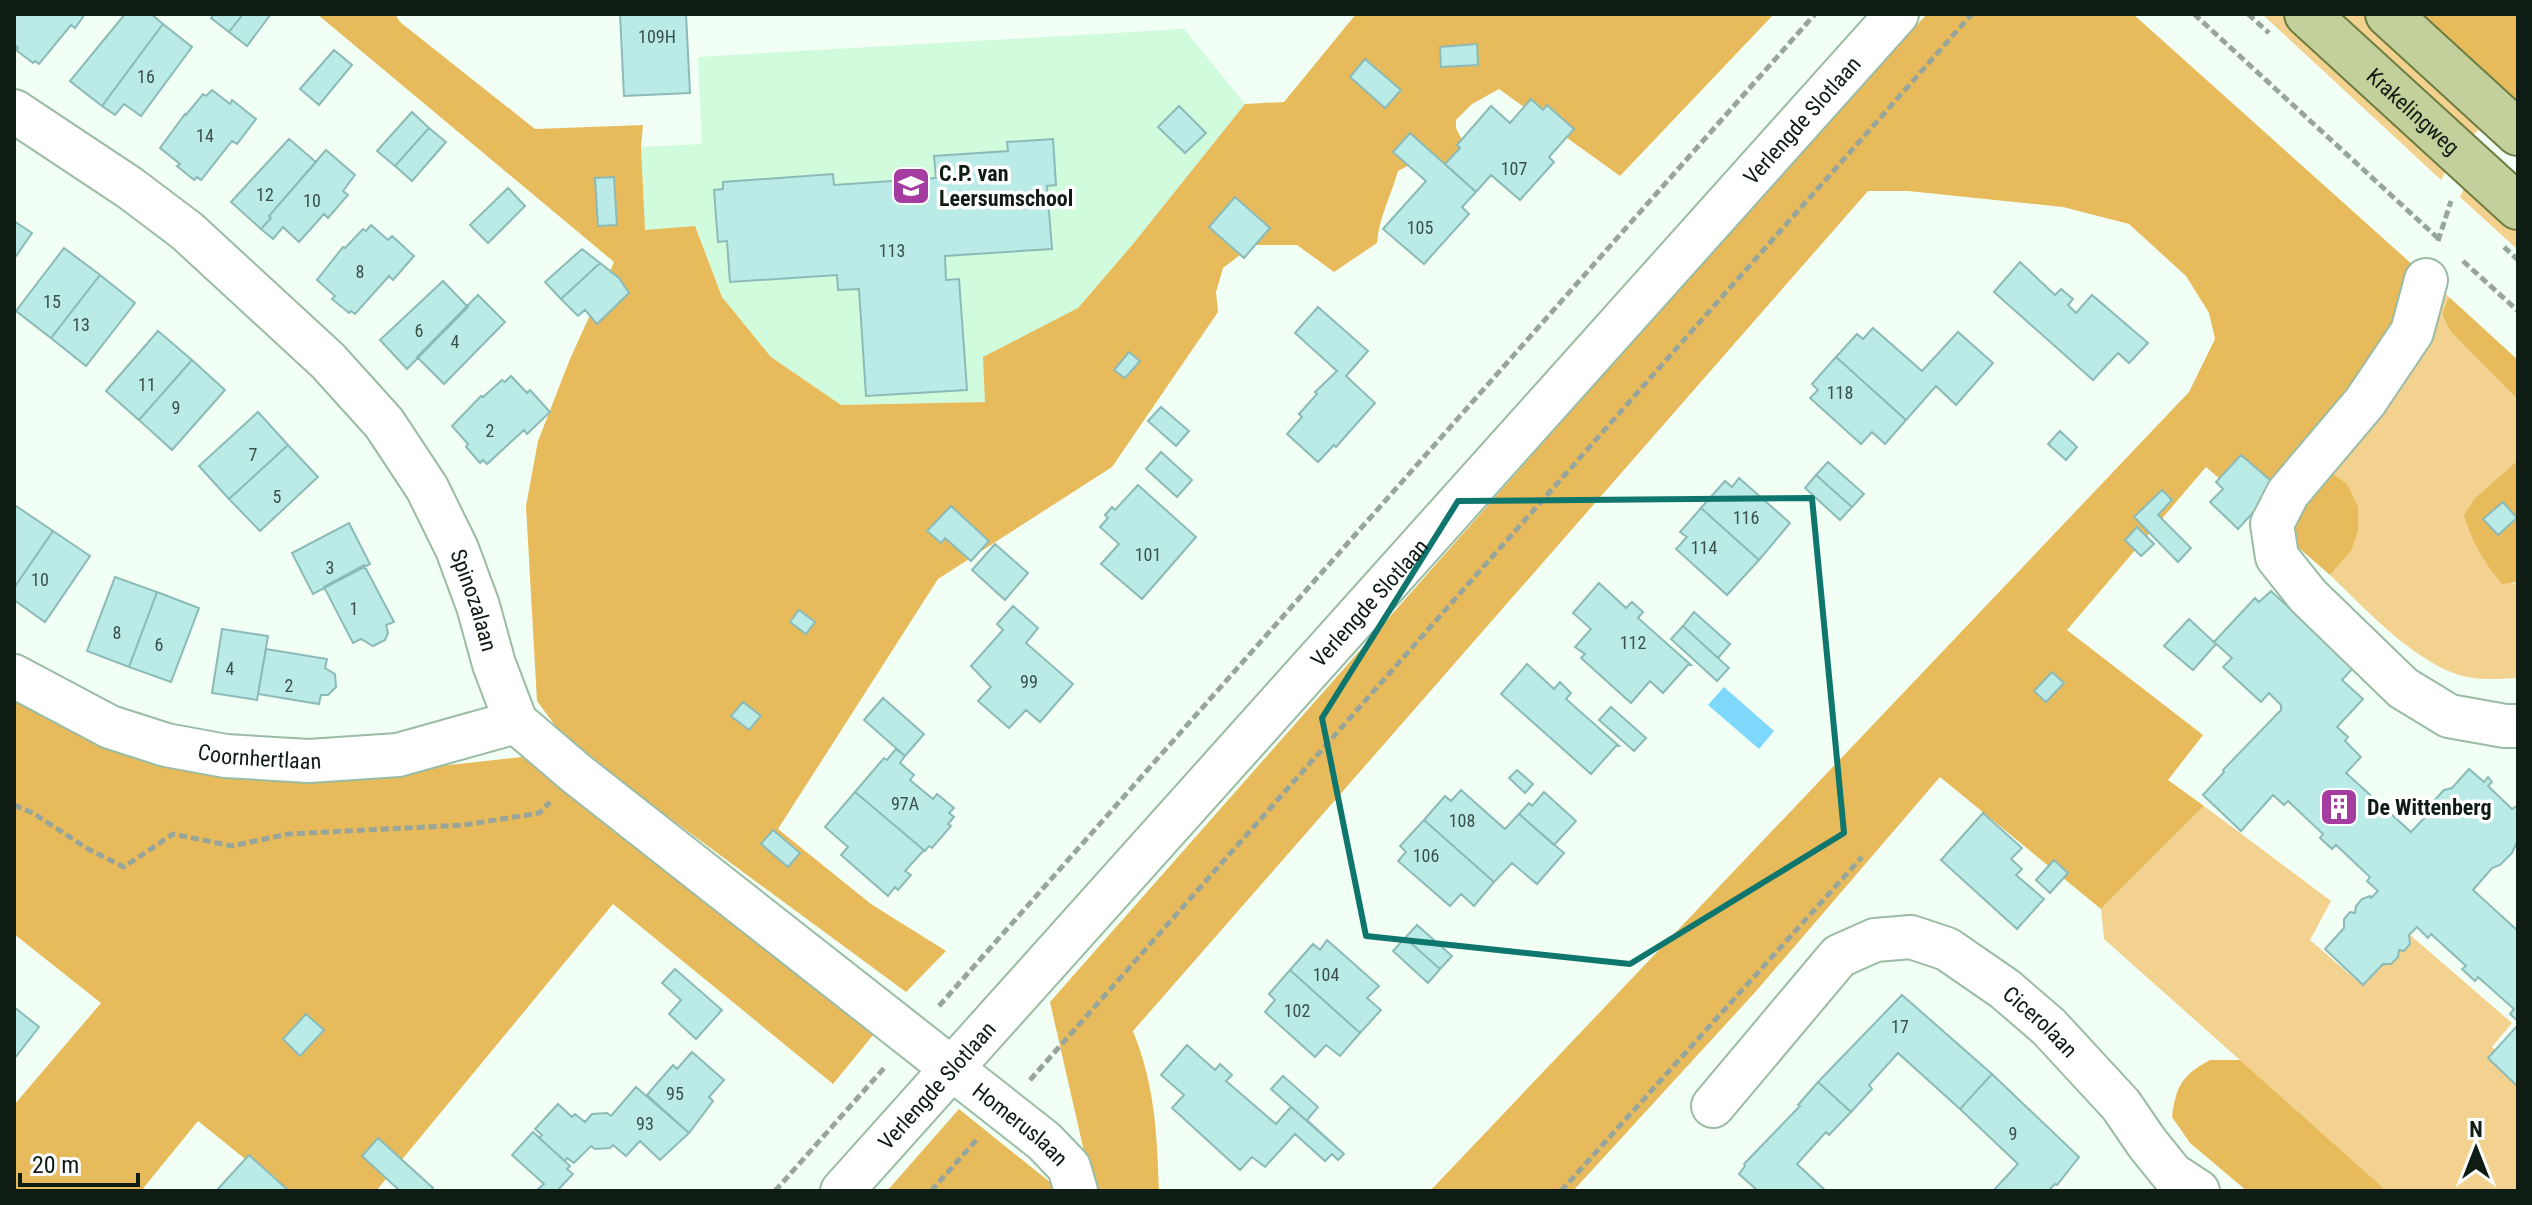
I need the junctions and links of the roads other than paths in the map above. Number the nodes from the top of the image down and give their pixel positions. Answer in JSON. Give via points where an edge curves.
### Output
{"nodes":[{"id":1,"x":1897,"y":14,"type":"edge"},
{"id":2,"x":2307,"y":14,"type":"edge"},
{"id":3,"x":2388,"y":14,"type":"edge"},
{"id":4,"x":14,"y":111,"type":"edge"},
{"id":5,"x":2518,"y":133,"type":"edge"},
{"id":6,"x":2518,"y":207,"type":"edge"},
{"id":7,"x":2446,"y":263,"type":"road end"},
{"id":8,"x":14,"y":676,"type":"edge"},
{"id":9,"x":516,"y":722,"type":"junction"},
{"id":10,"x":2518,"y":726,"type":"edge"},
{"id":11,"x":950,"y":1068,"type":"junction"},
{"id":12,"x":1713,"y":1106,"type":"dead end"},
{"id":13,"x":2176,"y":1185,"type":"edge"},
{"id":14,"x":842,"y":1191,"type":"edge"},
{"id":15,"x":1076,"y":1191,"type":"edge"}],
"edges":[{"from":1,"to":11,"type":"street","name":"Verlengde Slotlaan"},
{"from":2,"to":6,"type":"main road","name":"Krakelingweg"},
{"from":3,"to":5,"type":"main road"},
{"from":4,"to":9,"type":"street","name":"Spinozalaan","via":[[187,231],[328,361],[384,423],[427,488],[457,549]]},
{"from":7,"to":10,"type":"street","via":[[2412,332],[2365,402],[2288,493],[2272,524],[2277,557],[2308,596],[2403,688],[2449,716]]},
{"from":8,"to":9,"type":"street","name":"Coornhertlaan","via":[[110,727],[226,756],[309,761],[398,755]]},
{"from":9,"to":11,"type":"street","name":"Spinozalaan"},
{"from":11,"to":14,"type":"street","name":"Verlengde Slotlaan"},
{"from":11,"to":15,"type":"street","name":"Homeruslaan","via":[[1044,1141],[1069,1167]]},
{"from":12,"to":13,"type":"street","name":"Cicerolaan","via":[[1839,956],[1875,940],[1911,937],[1947,949],[2049,1027],[2121,1105]]}]}
